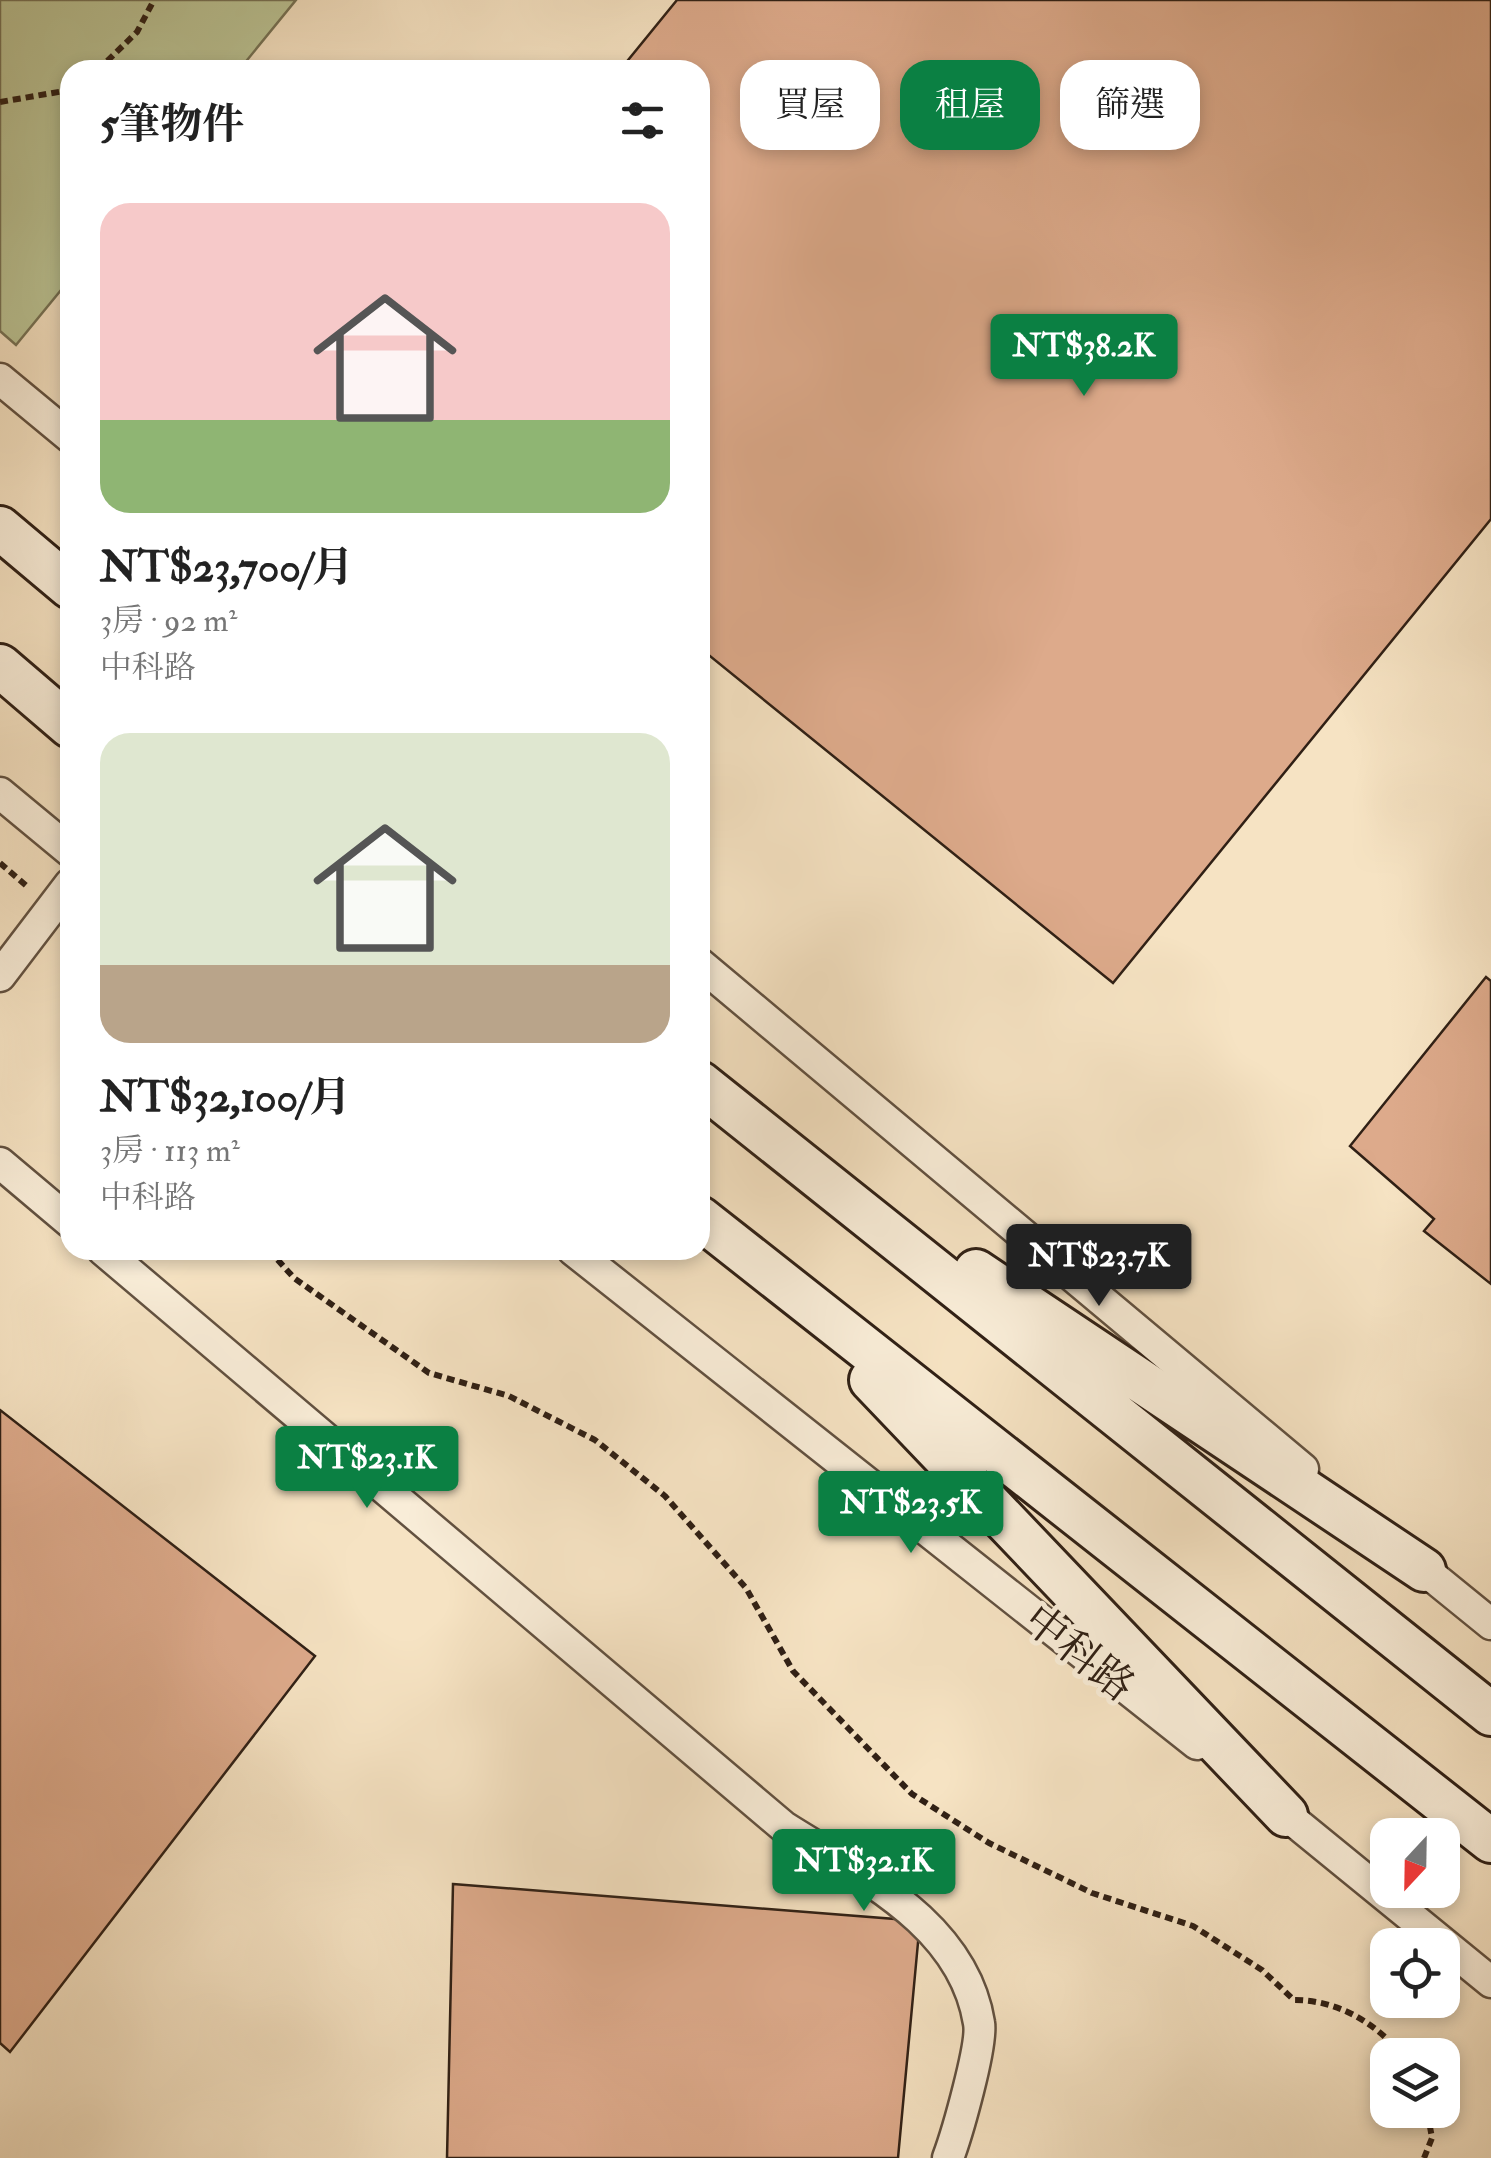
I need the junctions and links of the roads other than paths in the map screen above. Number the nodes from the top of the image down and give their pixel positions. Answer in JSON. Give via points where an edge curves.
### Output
{"nodes":[{"id":1,"x":0,"y":379,"type":"edge"},
{"id":2,"x":60,"y":429,"type":"edge"},
{"id":3,"x":0,"y":528,"type":"edge"},
{"id":4,"x":60,"y":579,"type":"edge"},
{"id":5,"x":0,"y":666,"type":"edge"},
{"id":6,"x":60,"y":717,"type":"edge"},
{"id":7,"x":0,"y":793,"type":"edge"},
{"id":8,"x":60,"y":843,"type":"edge"},
{"id":9,"x":60,"y":897,"type":"edge"},
{"id":10,"x":710,"y":972,"type":"edge"},
{"id":11,"x":0,"y":976,"type":"edge"},
{"id":12,"x":710,"y":1091,"type":"edge"},
{"id":13,"x":734,"y":1109,"type":"junction"},
{"id":14,"x":0,"y":1164,"type":"edge"},
{"id":15,"x":60,"y":1214,"type":"edge"},
{"id":16,"x":710,"y":1226,"type":"edge"},
{"id":17,"x":115,"y":1260,"type":"edge"},
{"id":18,"x":586,"y":1260,"type":"edge"},
{"id":19,"x":764,"y":1268,"type":"junction"},
{"id":20,"x":1424,"y":1570,"type":"junction"},
{"id":21,"x":1491,"y":1624,"type":"edge"},
{"id":22,"x":1491,"y":1714,"type":"edge"},
{"id":23,"x":1286,"y":1814,"type":"junction"},
{"id":24,"x":1491,"y":1842,"type":"edge"},
{"id":25,"x":1491,"y":1982,"type":"edge"},
{"id":26,"x":948,"y":2158,"type":"edge"}],
"edges":[{"from":1,"to":2,"type":"street"},
{"from":3,"to":4,"type":"street"},
{"from":5,"to":6,"type":"street"},
{"from":7,"to":8,"type":"street"},
{"from":9,"to":11,"type":"street"},
{"from":10,"to":20,"type":"street"},
{"from":12,"to":13,"type":"street"},
{"from":13,"to":20,"type":"street"},
{"from":13,"to":22,"type":"street"},
{"from":14,"to":15,"type":"street"},
{"from":16,"to":19,"type":"street"},
{"from":17,"to":26,"type":"street","via":[[784,1827],[902,1902],[959,1960],[980,2026]]},
{"from":18,"to":23,"type":"street","name":"中科路"},
{"from":19,"to":23,"type":"street"},
{"from":19,"to":24,"type":"street"},
{"from":20,"to":21,"type":"street"},
{"from":23,"to":25,"type":"street","name":"中科路"}]}
